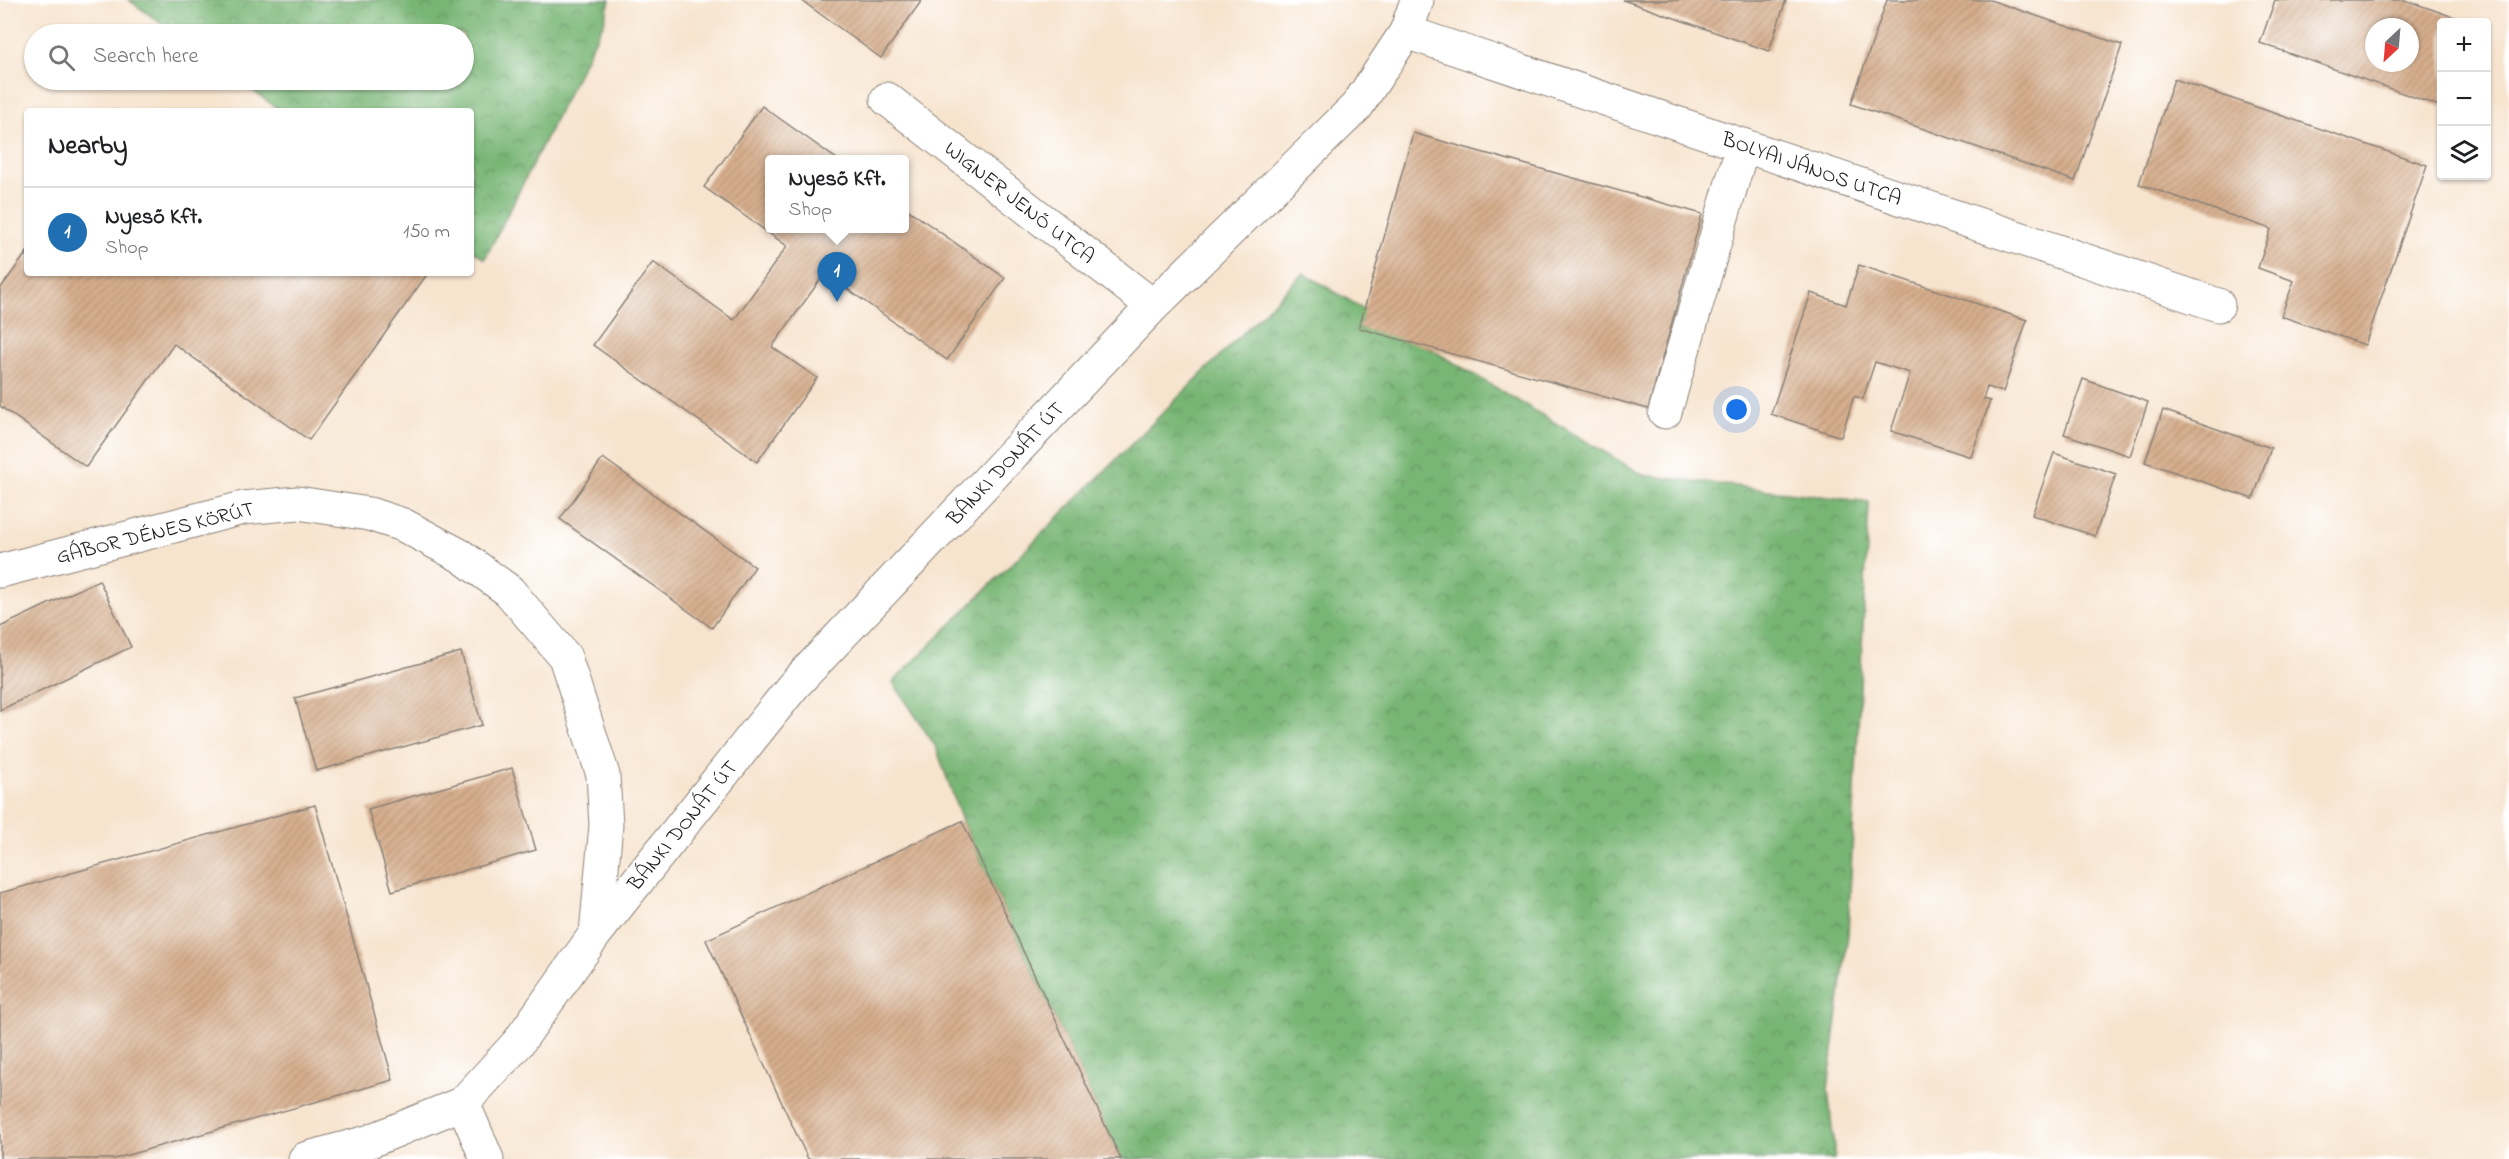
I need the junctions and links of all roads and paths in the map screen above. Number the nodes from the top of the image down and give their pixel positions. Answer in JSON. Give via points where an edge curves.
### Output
{"nodes":[{"id":1,"x":1417,"y":0,"type":"edge"},
{"id":2,"x":1406,"y":32,"type":"junction"},
{"id":3,"x":886,"y":99,"type":"dead end"},
{"id":4,"x":1743,"y":145,"type":"junction"},
{"id":5,"x":2218,"y":305,"type":"dead end"},
{"id":6,"x":1153,"y":306,"type":"junction"},
{"id":7,"x":1665,"y":412,"type":"dead end"},
{"id":8,"x":0,"y":571,"type":"edge"},
{"id":9,"x":596,"y":933,"type":"junction"},
{"id":10,"x":463,"y":1103,"type":"junction"},
{"id":11,"x":304,"y":1159,"type":"edge"},
{"id":12,"x":487,"y":1159,"type":"edge"}],
"edges":[{"from":1,"to":2,"type":"lane","name":"BÁNKI DONÁT ÚT"},
{"from":2,"to":4,"type":"lane","name":"BOLYAI JÁNOS UTCA"},
{"from":2,"to":6,"type":"lane","name":"BÁNKI DONÁT ÚT","via":[[1358,106]]},
{"from":3,"to":6,"type":"lane","name":"WIGNER JENŐ UTCA"},
{"from":4,"to":5,"type":"lane","name":"BOLYAI JÁNOS UTCA"},
{"from":4,"to":7,"type":"lane"},
{"from":6,"to":9,"type":"lane","name":"BÁNKI DONÁT ÚT","via":[[793,686]]},
{"from":8,"to":9,"type":"lane","name":"GÁBOR DÉNES KÖRÚT","via":[[243,508],[298,503],[392,521],[461,556],[509,591],[565,657],[603,775],[606,825]]},
{"from":9,"to":10,"type":"lane","via":[[518,1043]]},
{"from":10,"to":11,"type":"lane","via":[[368,1142]]},
{"from":10,"to":12,"type":"lane"}]}
